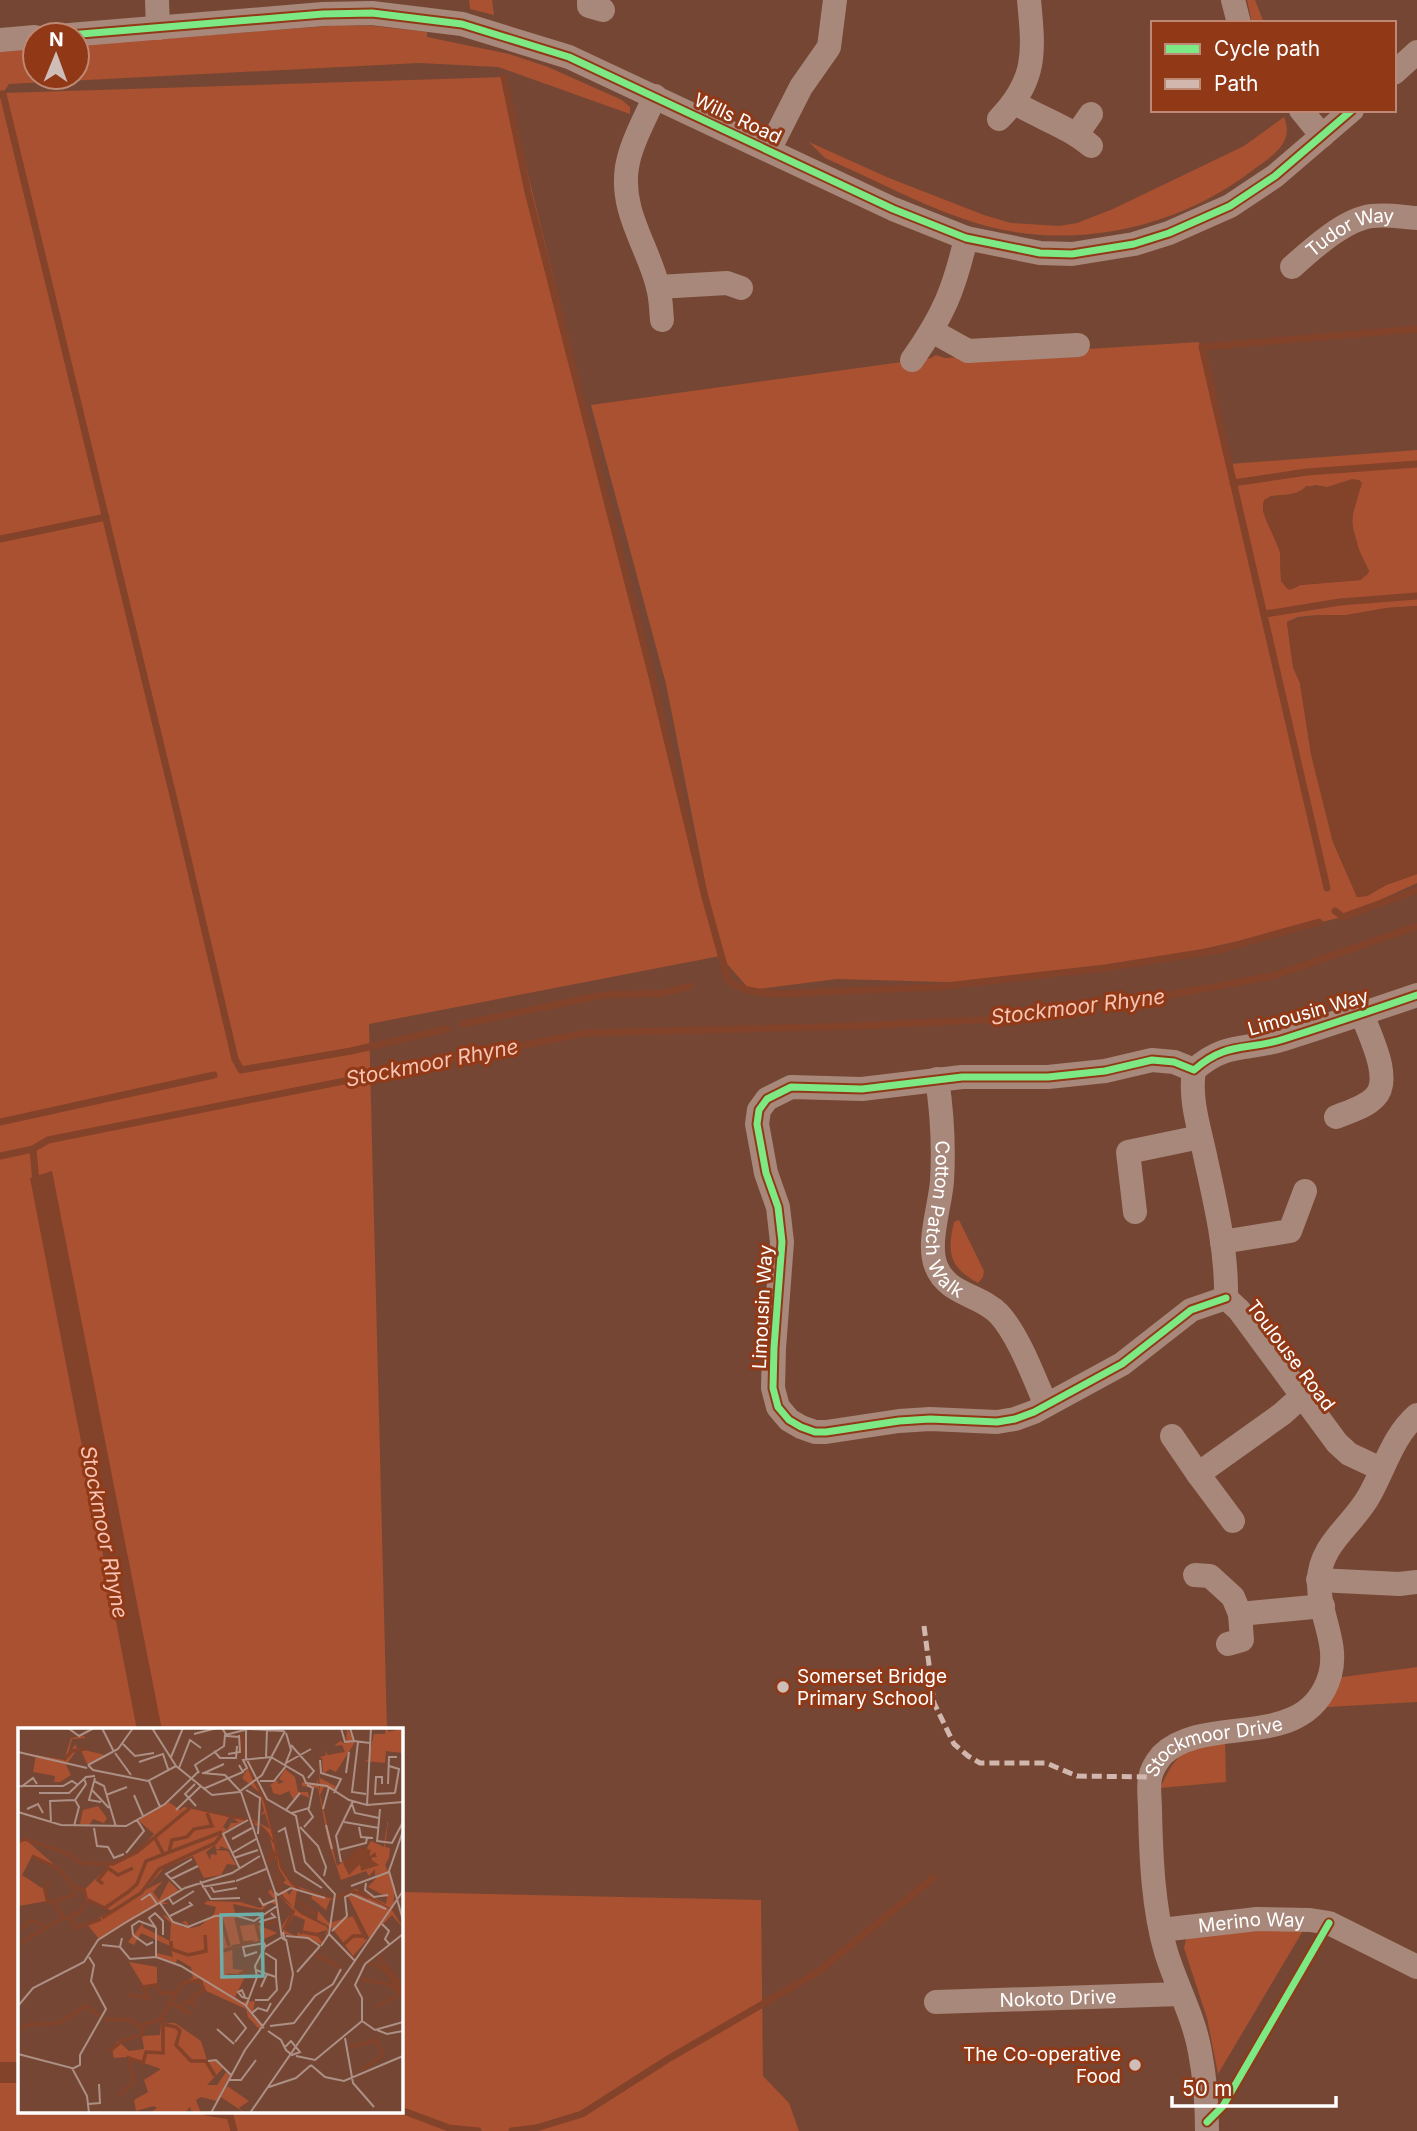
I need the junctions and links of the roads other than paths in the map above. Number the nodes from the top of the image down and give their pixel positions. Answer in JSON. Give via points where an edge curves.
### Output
{"nodes":[{"id":1,"x":157,"y":0,"type":"edge"},
{"id":2,"x":835,"y":0,"type":"edge"},
{"id":3,"x":1029,"y":0,"type":"edge"},
{"id":4,"x":1233,"y":0,"type":"edge"},
{"id":5,"x":1238,"y":21,"type":"edge"},
{"id":6,"x":158,"y":27,"type":"junction"},
{"id":7,"x":91,"y":33,"type":"edge"},
{"id":8,"x":21,"y":38,"type":"edge"},
{"id":9,"x":0,"y":40,"type":"edge"},
{"id":10,"x":1417,"y":52,"type":"edge"},
{"id":11,"x":1396,"y":71,"type":"edge"},
{"id":12,"x":655,"y":96,"type":"junction"},
{"id":13,"x":1303,"y":112,"type":"edge"},
{"id":14,"x":1350,"y":112,"type":"edge"},
{"id":15,"x":1086,"y":131,"type":"dead end"},
{"id":16,"x":1322,"y":136,"type":"junction"},
{"id":17,"x":769,"y":150,"type":"junction"},
{"id":18,"x":1417,"y":218,"type":"edge"},
{"id":19,"x":966,"y":238,"type":"junction"},
{"id":20,"x":1292,"y":267,"type":"dead end"},
{"id":21,"x":735,"y":278,"type":"dead end"},
{"id":22,"x":658,"y":287,"type":"junction"},
{"id":23,"x":662,"y":320,"type":"dead end"},
{"id":24,"x":932,"y":331,"type":"junction"},
{"id":25,"x":1062,"y":341,"type":"dead end"},
{"id":26,"x":912,"y":360,"type":"dead end"},
{"id":27,"x":1417,"y":995,"type":"edge"},
{"id":28,"x":1362,"y":1014,"type":"junction"},
{"id":29,"x":1194,"y":1070,"type":"junction"},
{"id":30,"x":937,"y":1079,"type":"junction"},
{"id":31,"x":1336,"y":1117,"type":"dead end"},
{"id":32,"x":1200,"y":1137,"type":"junction"},
{"id":33,"x":1305,"y":1191,"type":"dead end"},
{"id":34,"x":1135,"y":1212,"type":"dead end"},
{"id":35,"x":1222,"y":1242,"type":"junction"},
{"id":36,"x":1226,"y":1298,"type":"junction"},
{"id":37,"x":1301,"y":1397,"type":"junction"},
{"id":38,"x":1045,"y":1405,"type":"junction"},
{"id":39,"x":1417,"y":1415,"type":"edge"},
{"id":40,"x":1172,"y":1436,"type":"dead end"},
{"id":41,"x":1381,"y":1469,"type":"junction"},
{"id":42,"x":1198,"y":1474,"type":"junction"},
{"id":43,"x":1233,"y":1521,"type":"dead end"},
{"id":44,"x":1195,"y":1575,"type":"dead end"},
{"id":45,"x":1318,"y":1580,"type":"junction"},
{"id":46,"x":1417,"y":1582,"type":"edge"},
{"id":47,"x":1323,"y":1606,"type":"junction"},
{"id":48,"x":1240,"y":1614,"type":"junction"},
{"id":49,"x":1228,"y":1644,"type":"dead end"},
{"id":50,"x":1161,"y":1930,"type":"junction"},
{"id":51,"x":1417,"y":1967,"type":"edge"},
{"id":52,"x":1181,"y":1994,"type":"junction"},
{"id":53,"x":936,"y":2002,"type":"dead end"},
{"id":54,"x":1207,"y":2131,"type":"edge"}],
"edges":[{"from":1,"to":6,"type":"street"},
{"from":2,"to":17,"type":"street","via":[[829,47],[801,87]]},
{"from":3,"to":15,"type":"street","via":[[1032,56],[1021,91],[1007,111]]},
{"from":4,"to":5,"type":"street"},
{"from":6,"to":7,"type":"street","name":"Wills Road"},
{"from":6,"to":12,"type":"street","name":"Wills Road","via":[[323,14],[433,19],[539,46]]},
{"from":8,"to":9,"type":"street"},
{"from":10,"to":11,"type":"street"},
{"from":12,"to":17,"type":"street","name":"Wills Road"},
{"from":12,"to":22,"type":"street","via":[[631,153],[626,189],[633,225]]},
{"from":13,"to":16,"type":"street"},
{"from":14,"to":16,"type":"street","name":"Wills Road"},
{"from":16,"to":19,"type":"street","name":"Wills Road","via":[[1230,206],[1134,244],[1072,254],[1040,253]]},
{"from":17,"to":19,"type":"street","name":"Wills Road"},
{"from":18,"to":20,"type":"street","name":"Tudor Way","via":[[1361,218],[1311,249]]},
{"from":19,"to":24,"type":"street","via":[[956,280]]},
{"from":21,"to":22,"type":"street"},
{"from":22,"to":23,"type":"street"},
{"from":24,"to":25,"type":"street","via":[[968,351]]},
{"from":24,"to":26,"type":"street"},
{"from":27,"to":28,"type":"street","name":"Limousin Way"},
{"from":28,"to":29,"type":"street","name":"Limousin Way","via":[[1283,1040],[1224,1050]]},
{"from":28,"to":31,"type":"street","via":[[1378,1059],[1381,1087],[1376,1097]]},
{"from":29,"to":30,"type":"street","name":"Limousin Way","via":[[1152,1060],[1105,1072]]},
{"from":29,"to":32,"type":"street","name":"Toulouse Road"},
{"from":30,"to":38,"type":"street","name":"Cotton Patch Walk","via":[[942,1180],[933,1258],[944,1280],[987,1305],[1004,1321]]},
{"from":30,"to":38,"type":"street","name":"Limousin Way","via":[[862,1088],[791,1087],[767,1099],[759,1110],[759,1142],[778,1206],[782,1242],[773,1388],[778,1407],[801,1427],[827,1432],[930,1419],[997,1422]]},
{"from":32,"to":34,"type":"street","via":[[1128,1152]]},
{"from":32,"to":35,"type":"street","name":"Toulouse Road"},
{"from":33,"to":35,"type":"street","via":[[1290,1231]]},
{"from":35,"to":36,"type":"street","name":"Toulouse Road"},
{"from":36,"to":37,"type":"street","name":"Toulouse Road"},
{"from":36,"to":38,"type":"street","name":"Limousin Way","via":[[1191,1310],[1122,1364]]},
{"from":37,"to":41,"type":"street","name":"Toulouse Road","via":[[1336,1443]]},
{"from":37,"to":42,"type":"street"},
{"from":39,"to":41,"type":"street","via":[[1402,1429]]},
{"from":40,"to":42,"type":"street"},
{"from":41,"to":45,"type":"street","via":[[1368,1498],[1326,1556]]},
{"from":42,"to":43,"type":"street"},
{"from":44,"to":48,"type":"street","via":[[1210,1576],[1233,1597]]},
{"from":45,"to":46,"type":"street"},
{"from":45,"to":47,"type":"street","name":"Stockmoor Drive"},
{"from":47,"to":48,"type":"street"},
{"from":47,"to":50,"type":"street","name":"Stockmoor Drive","via":[[1331,1644],[1330,1674],[1309,1708],[1280,1724],[1184,1743],[1157,1763],[1150,1777],[1150,1826]]},
{"from":48,"to":49,"type":"street","via":[[1242,1640]]},
{"from":50,"to":51,"type":"street","name":"Merino Way","via":[[1257,1919],[1310,1920],[1329,1923]]},
{"from":50,"to":52,"type":"street","name":"Stockmoor Drive"},
{"from":52,"to":53,"type":"street","name":"Nokoto Drive"},
{"from":52,"to":54,"type":"street","name":"Stockmoor Drive","via":[[1200,2050]]}]}
